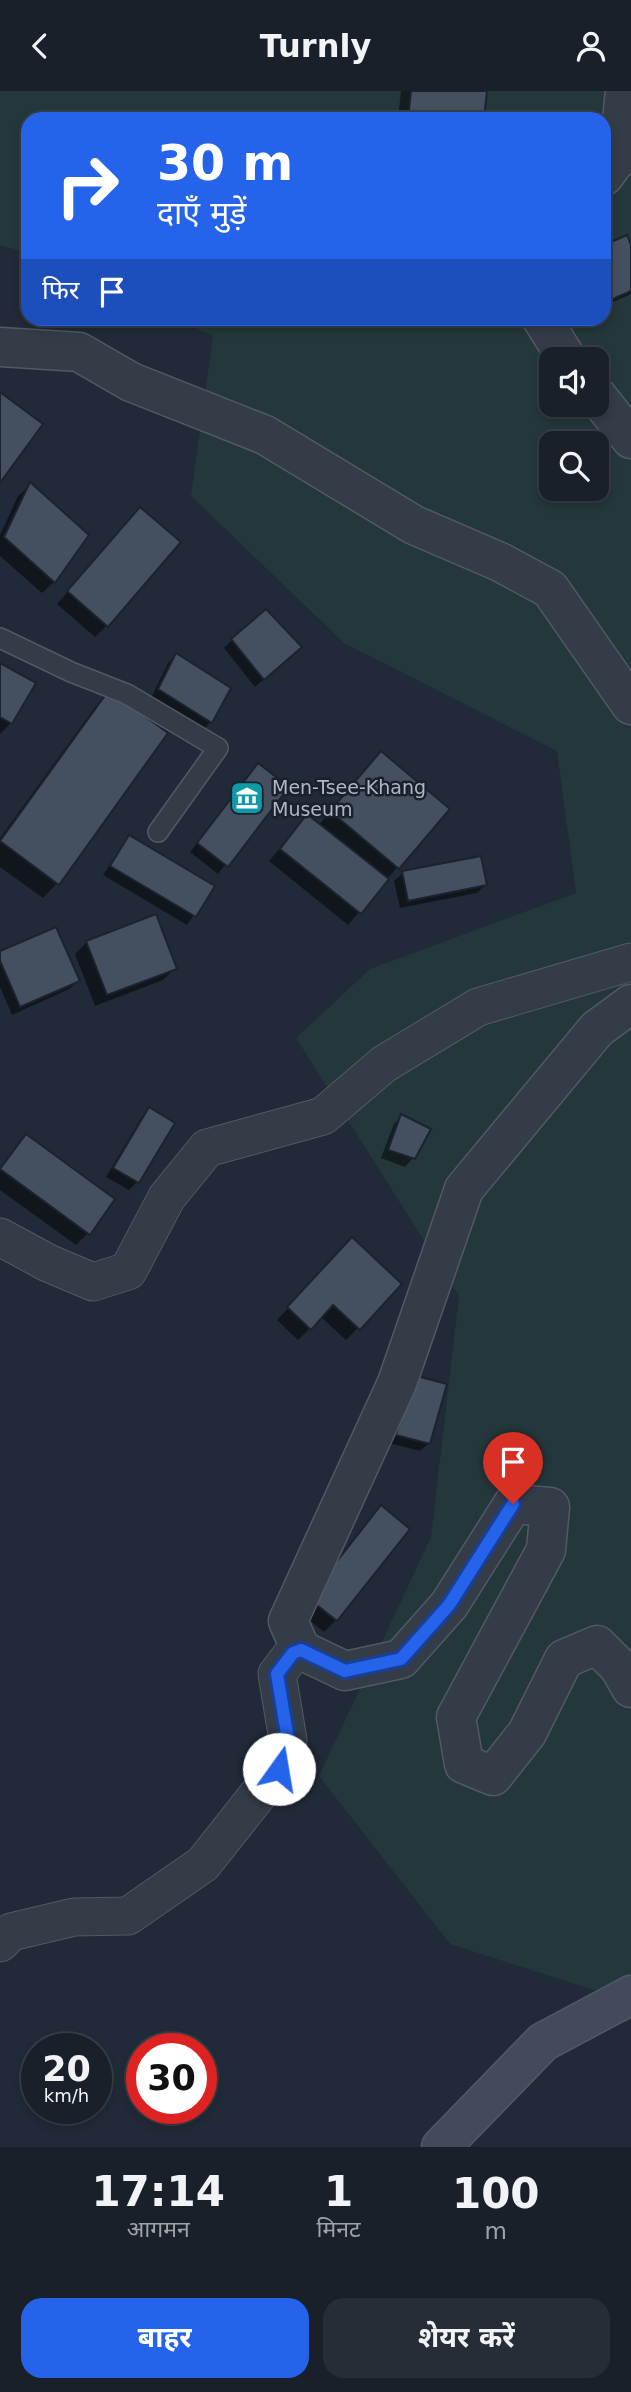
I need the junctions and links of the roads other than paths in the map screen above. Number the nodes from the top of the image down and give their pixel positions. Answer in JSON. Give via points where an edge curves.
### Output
{"nodes":[{"id":1,"x":625,"y":91,"type":"edge"},
{"id":2,"x":611,"y":166,"type":"edge"},
{"id":3,"x":546,"y":326,"type":"edge"},
{"id":4,"x":0,"y":347,"type":"edge"},
{"id":5,"x":560,"y":347,"type":"edge"},
{"id":6,"x":609,"y":411,"type":"edge"},
{"id":7,"x":631,"y":439,"type":"edge"},
{"id":8,"x":0,"y":638,"type":"edge"},
{"id":9,"x":631,"y":705,"type":"edge"},
{"id":10,"x":158,"y":832,"type":"dead end"},
{"id":11,"x":631,"y":962,"type":"edge"},
{"id":12,"x":631,"y":1004,"type":"edge"},
{"id":13,"x":0,"y":1237,"type":"edge"},
{"id":14,"x":301,"y":1650,"type":"junction"},
{"id":15,"x":631,"y":1688,"type":"edge"},
{"id":16,"x":0,"y":1943,"type":"edge"},
{"id":17,"x":631,"y":1995,"type":"edge"},
{"id":18,"x":441,"y":2147,"type":"edge"}],
"edges":[{"from":1,"to":2,"type":"street","via":[[618,157]]},
{"from":3,"to":5,"type":"street"},
{"from":4,"to":9,"type":"street","via":[[79,352],[131,382],[265,435],[414,525],[550,589]]},
{"from":6,"to":7,"type":"street"},
{"from":8,"to":10,"type":"lane","via":[[127,694],[218,748]]},
{"from":11,"to":13,"type":"street","via":[[478,1007],[384,1064],[323,1116],[207,1148],[167,1197],[128,1271],[93,1282]]},
{"from":12,"to":14,"type":"street","via":[[597,1030],[464,1189],[397,1383],[288,1621]]},
{"from":14,"to":15,"type":"street","via":[[345,1671],[401,1659],[449,1605],[513,1504],[550,1507],[546,1550],[456,1717],[464,1764],[493,1776],[527,1733],[564,1659],[597,1645],[619,1667]]},
{"from":14,"to":16,"type":"street","via":[[293,1653],[277,1674],[288,1740],[279,1769],[204,1864],[128,1916],[74,1917],[11,1932]]},
{"from":17,"to":18,"type":"main road","via":[[543,2042]]}]}
